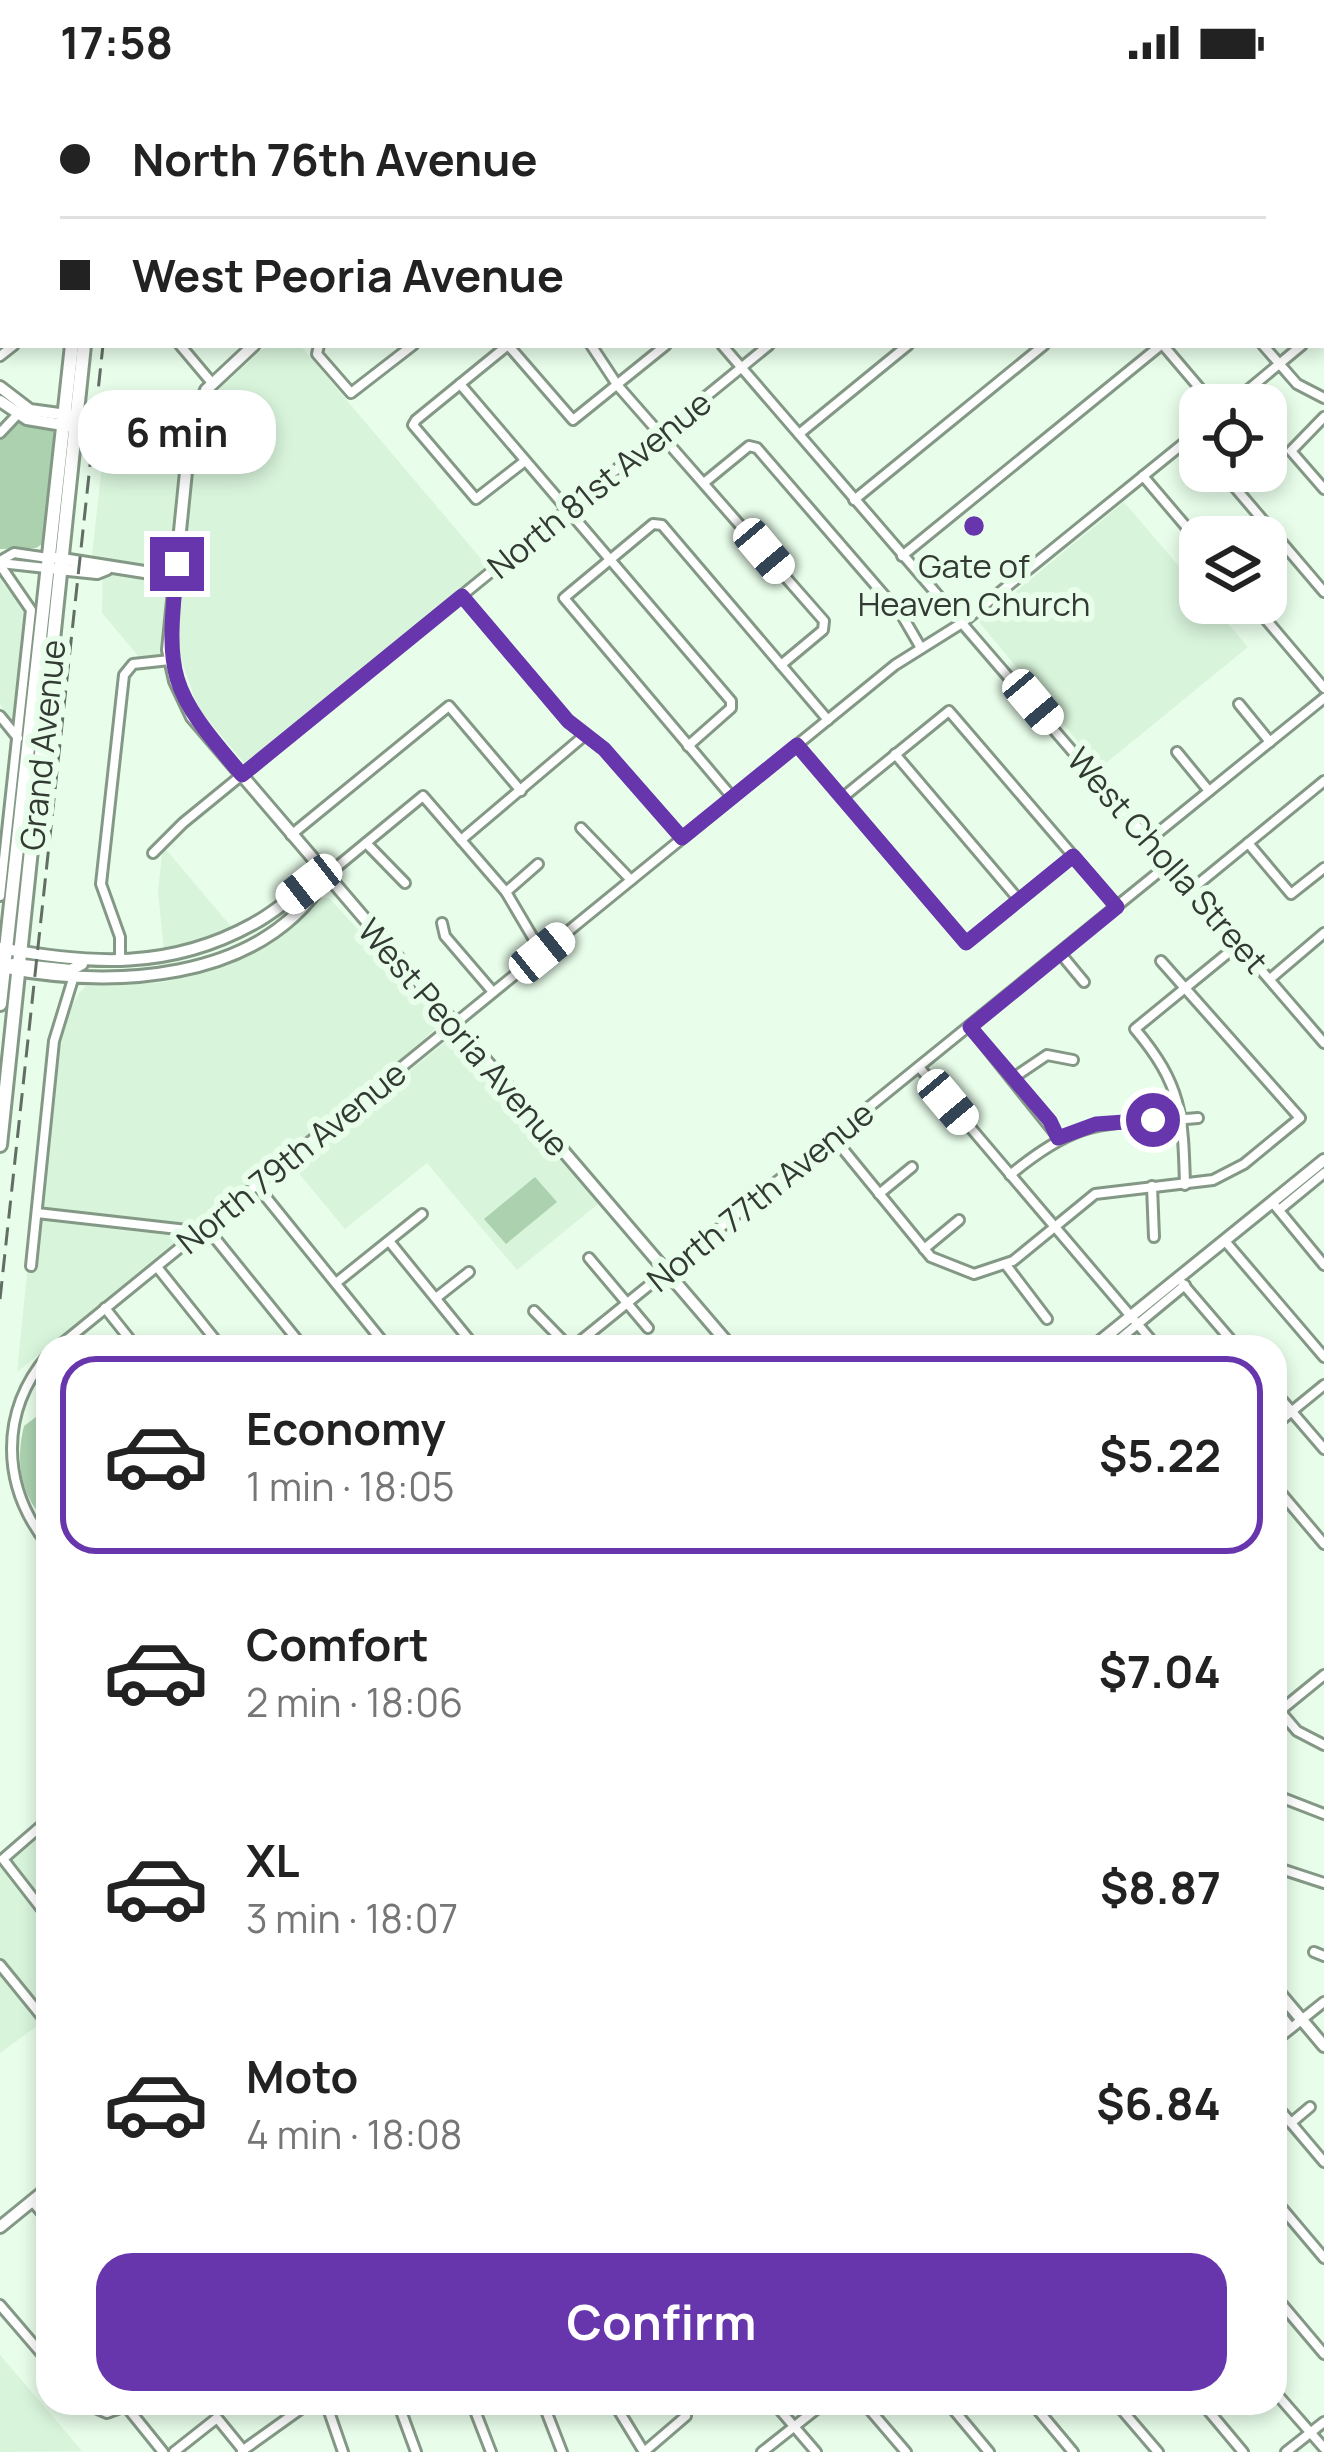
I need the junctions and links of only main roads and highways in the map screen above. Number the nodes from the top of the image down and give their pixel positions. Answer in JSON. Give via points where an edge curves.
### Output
{"nodes":[{"id":1,"x":72,"y":348,"type":"edge"},
{"id":2,"x":83,"y":348,"type":"edge"},
{"id":3,"x":251,"y":348,"type":"edge"},
{"id":4,"x":0,"y":387,"type":"edge"},
{"id":5,"x":0,"y":401,"type":"edge"},
{"id":6,"x":69,"y":422,"type":"junction"},
{"id":7,"x":189,"y":439,"type":"junction"},
{"id":8,"x":56,"y":563,"type":"junction"},
{"id":9,"x":176,"y":577,"type":"junction"},
{"id":10,"x":326,"y":877,"type":"junction"},
{"id":11,"x":178,"y":955,"type":"junction"},
{"id":12,"x":10,"y":959,"type":"edge"},
{"id":13,"x":180,"y":970,"type":"junction"},
{"id":14,"x":0,"y":1004,"type":"edge"},
{"id":15,"x":0,"y":1145,"type":"edge"},
{"id":16,"x":1324,"y":1160,"type":"edge"},
{"id":17,"x":721,"y":1335,"type":"edge"},
{"id":18,"x":1112,"y":1335,"type":"edge"},
{"id":19,"x":1287,"y":2009,"type":"edge"},
{"id":20,"x":1324,"y":2046,"type":"edge"},
{"id":21,"x":36,"y":2198,"type":"edge"},
{"id":22,"x":0,"y":2227,"type":"edge"}],
"edges":[{"from":1,"to":6,"type":"highway","name":"Grand Avenue"},
{"from":2,"to":6,"type":"highway","name":"Grand Avenue"},
{"from":3,"to":7,"type":"main road","name":"West Peoria Avenue","via":[[212,383]]},
{"from":4,"to":6,"type":"main road","via":[[22,407]]},
{"from":5,"to":6,"type":"main road","via":[[16,416]]},
{"from":6,"to":7,"type":"main road"},
{"from":6,"to":8,"type":"highway","name":"Grand Avenue"},
{"from":7,"to":9,"type":"main road","name":"West Peoria Avenue"},
{"from":8,"to":9,"type":"main road"},
{"from":8,"to":12,"type":"highway","name":"Grand Avenue"},
{"from":9,"to":10,"type":"main road","name":"West Peoria Avenue","via":[[170,659],[192,717]]},
{"from":10,"to":11,"type":"main road","via":[[231,936]]},
{"from":10,"to":13,"type":"main road","via":[[256,938]]},
{"from":10,"to":17,"type":"main road","name":"West Peoria Avenue"},
{"from":11,"to":12,"type":"main road"},
{"from":11,"to":13,"type":"main road"},
{"from":12,"to":13,"type":"main road","via":[[73,980]]},
{"from":12,"to":14,"type":"highway","name":"Grand Avenue"},
{"from":12,"to":15,"type":"highway","name":"Grand Avenue"},
{"from":16,"to":18,"type":"main road"},
{"from":19,"to":20,"type":"main road"},
{"from":21,"to":22,"type":"main road"}]}
